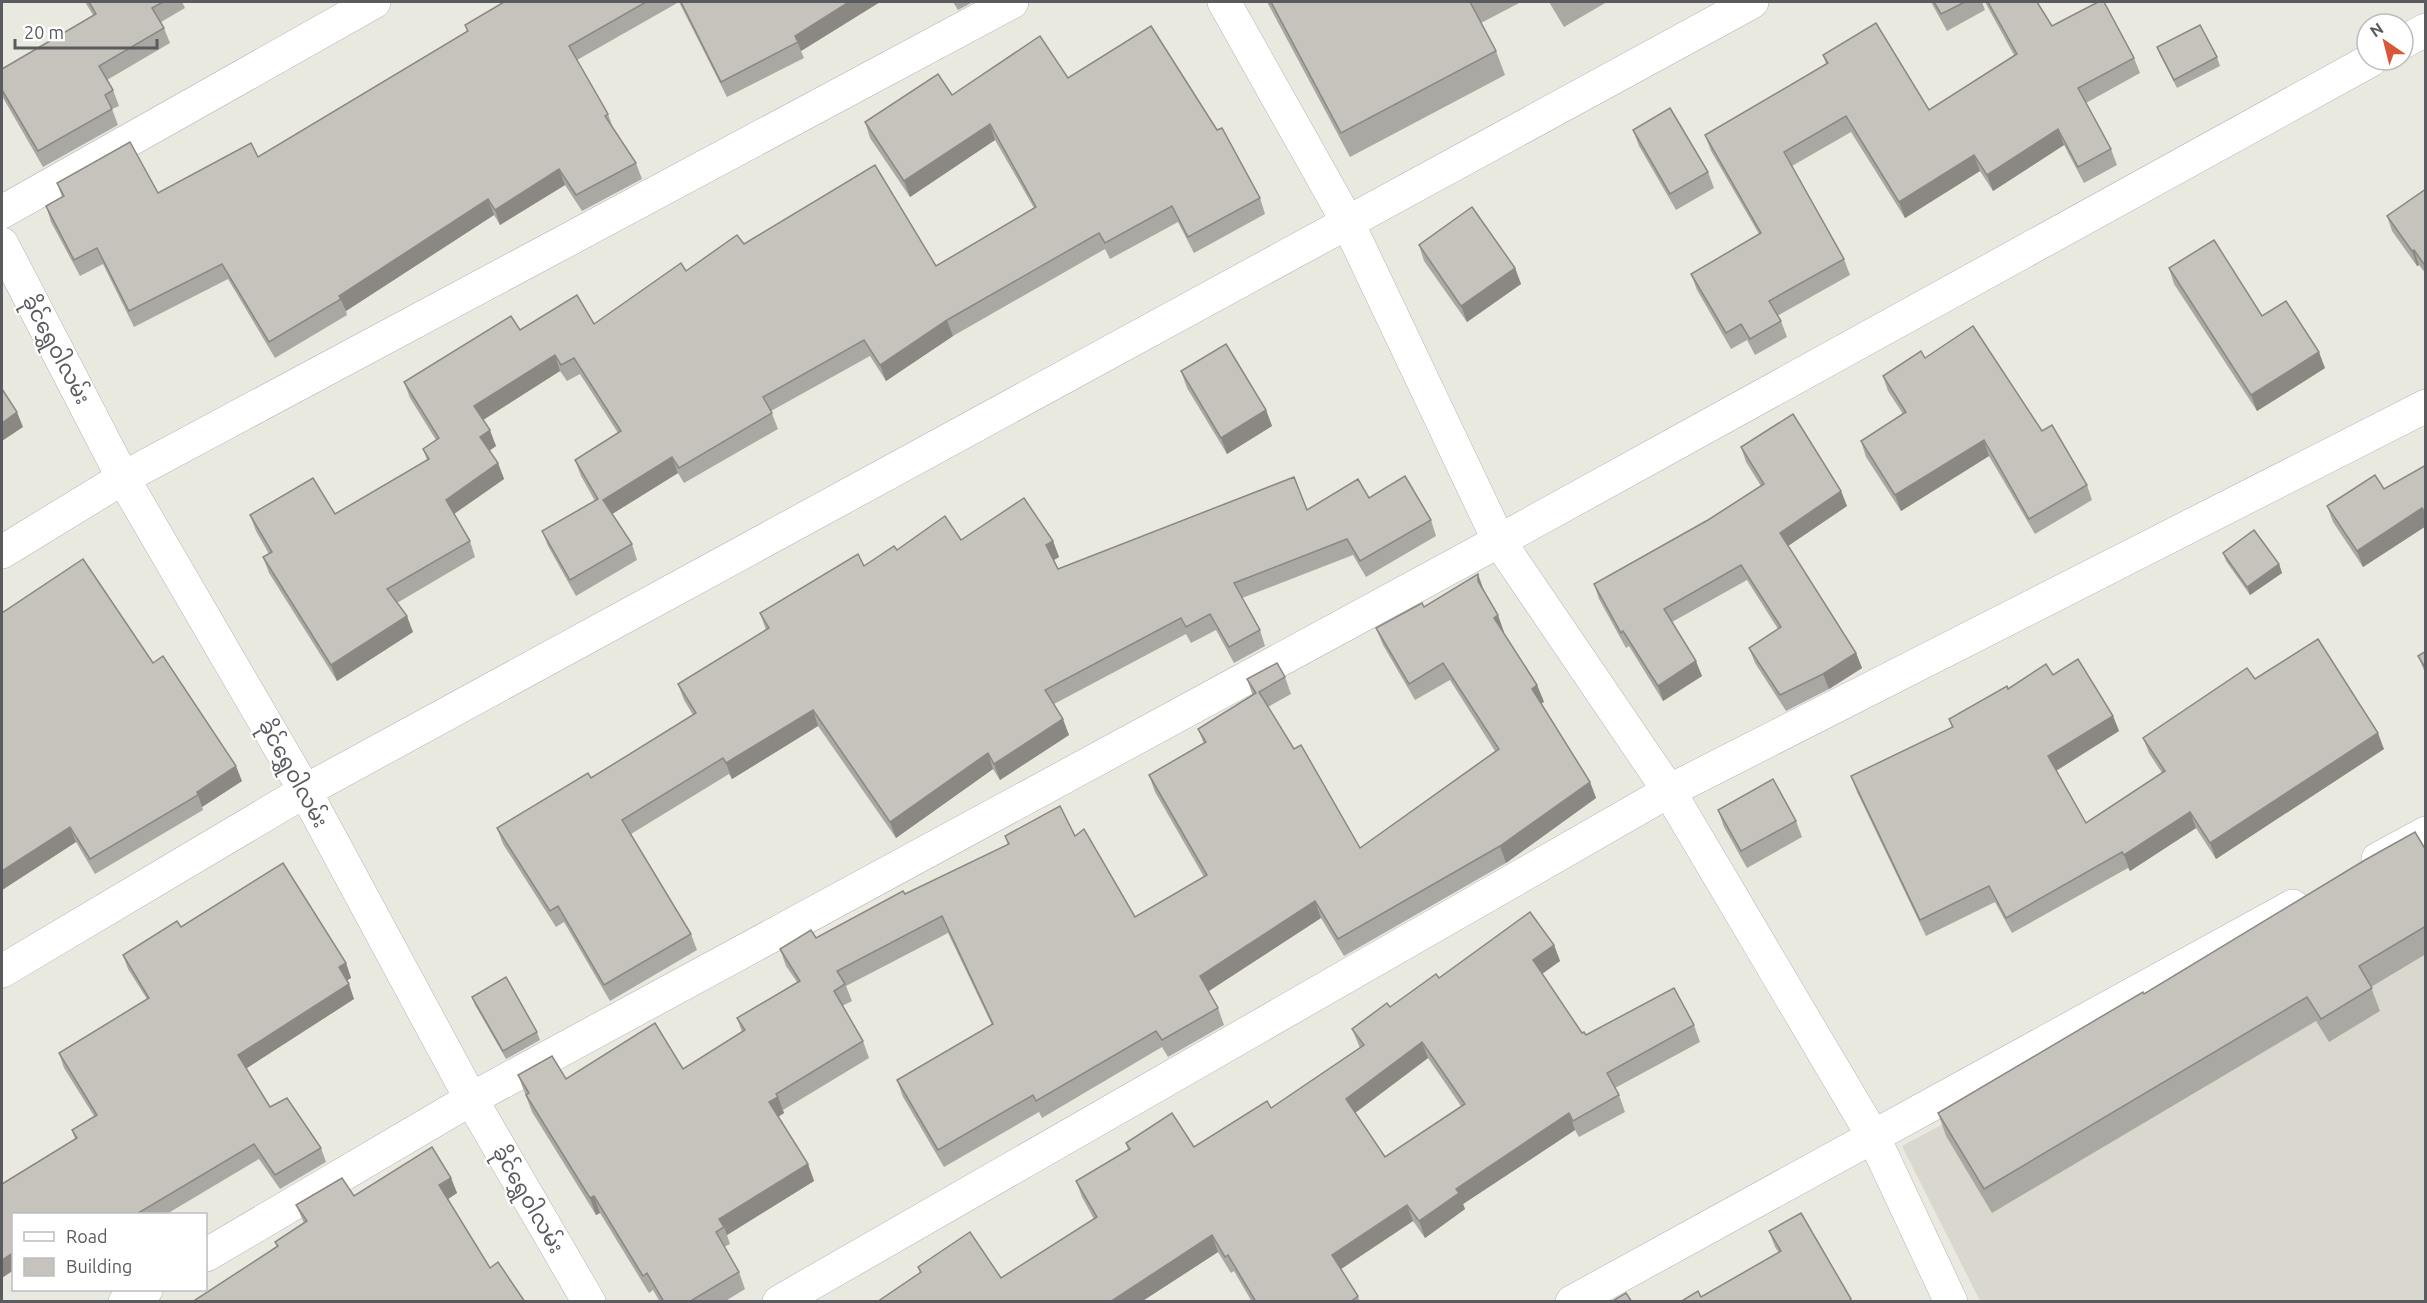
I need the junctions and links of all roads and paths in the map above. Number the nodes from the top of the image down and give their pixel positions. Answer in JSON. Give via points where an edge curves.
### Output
{"nodes":[{"id":1,"x":374,"y":2,"type":"edge"},
{"id":2,"x":1012,"y":2,"type":"edge"},
{"id":3,"x":1224,"y":2,"type":"edge"},
{"id":4,"x":1752,"y":2,"type":"edge"},
{"id":5,"x":2355,"y":69,"type":"edge"},
{"id":6,"x":2,"y":212,"type":"edge"},
{"id":7,"x":1347,"y":221,"type":"junction"},
{"id":8,"x":2,"y":244,"type":"edge"},
{"id":9,"x":2426,"y":406,"type":"edge"},
{"id":10,"x":123,"y":478,"type":"junction"},
{"id":11,"x":1498,"y":541,"type":"junction"},
{"id":12,"x":2,"y":552,"type":"edge"},
{"id":13,"x":305,"y":791,"type":"junction"},
{"id":14,"x":1669,"y":791,"type":"junction"},
{"id":15,"x":2426,"y":833,"type":"edge"},
{"id":16,"x":2353,"y":873,"type":"edge"},
{"id":17,"x":2321,"y":890,"type":"edge"},
{"id":18,"x":2,"y":971,"type":"edge"},
{"id":19,"x":471,"y":1099,"type":"junction"},
{"id":20,"x":1873,"y":1136,"type":"junction"},
{"id":21,"x":207,"y":1254,"type":"edge"},
{"id":22,"x":144,"y":1291,"type":"edge"},
{"id":23,"x":126,"y":1302,"type":"edge"},
{"id":24,"x":589,"y":1302,"type":"edge"},
{"id":25,"x":779,"y":1302,"type":"edge"},
{"id":26,"x":1572,"y":1302,"type":"edge"},
{"id":27,"x":1951,"y":1302,"type":"edge"}],
"edges":[{"from":1,"to":6,"type":"street"},
{"from":2,"to":10,"type":"street"},
{"from":3,"to":7,"type":"street"},
{"from":4,"to":7,"type":"street"},
{"from":5,"to":11,"type":"street"},
{"from":7,"to":11,"type":"street"},
{"from":7,"to":13,"type":"street"},
{"from":8,"to":10,"type":"street","name":"ခိုင်ရွှေဝါလမ်း"},
{"from":9,"to":14,"type":"street"},
{"from":10,"to":12,"type":"street"},
{"from":10,"to":13,"type":"street","name":"ခိုင်ရွှေဝါလမ်း"},
{"from":11,"to":14,"type":"street"},
{"from":11,"to":19,"type":"street"},
{"from":13,"to":18,"type":"street"},
{"from":13,"to":19,"type":"street","name":"ခိုင်ရွှေဝါလမ်း"},
{"from":14,"to":20,"type":"street"},
{"from":14,"to":25,"type":"street"},
{"from":15,"to":16,"type":"street"},
{"from":17,"to":20,"type":"street"},
{"from":19,"to":21,"type":"street"},
{"from":19,"to":24,"type":"street","name":"ခိုင်ရွှေဝါလမ်း"},
{"from":20,"to":26,"type":"street"},
{"from":20,"to":27,"type":"street"},
{"from":22,"to":23,"type":"street"}]}
